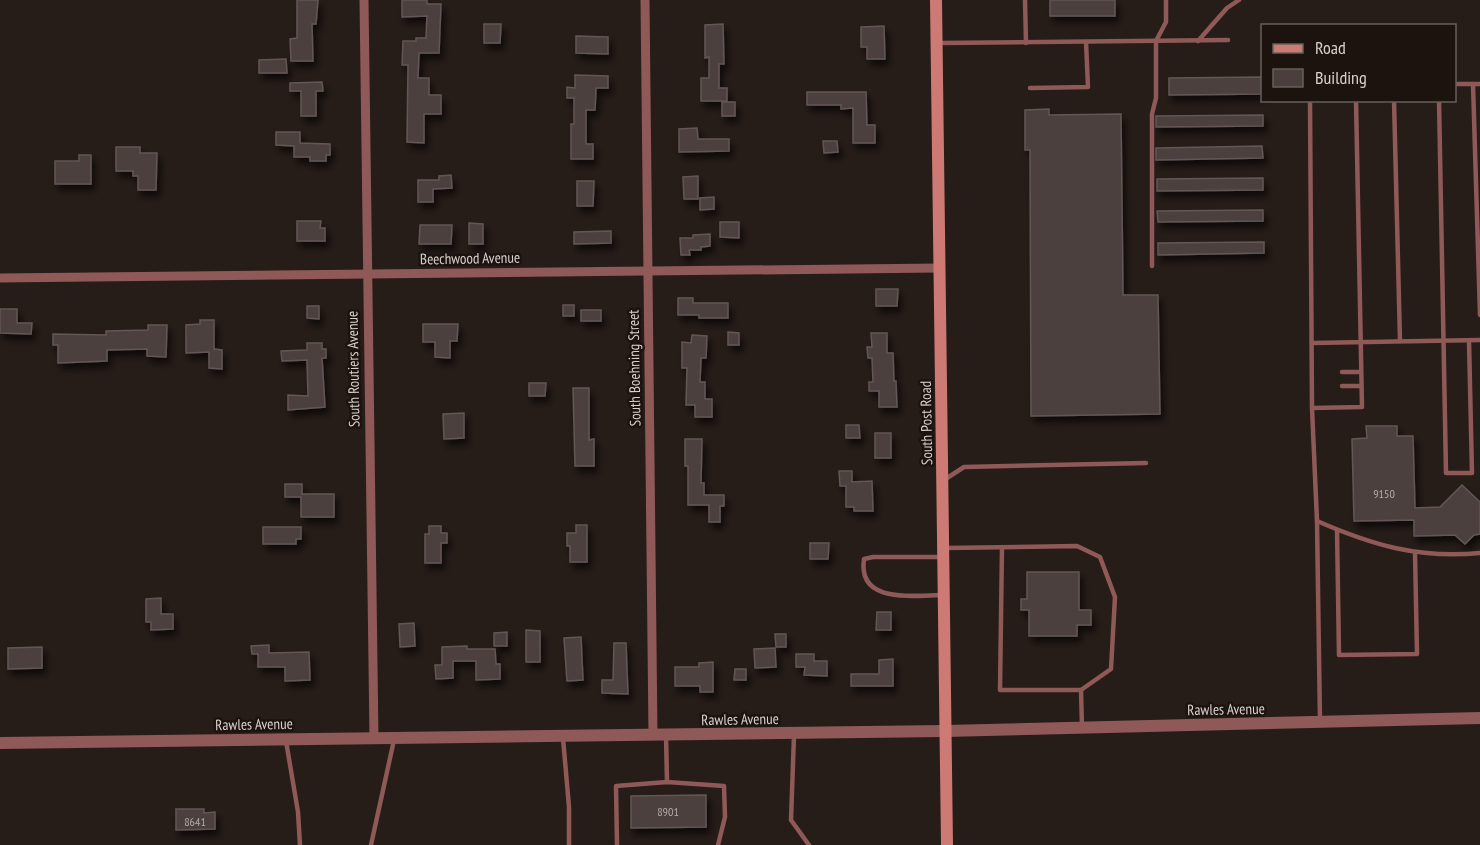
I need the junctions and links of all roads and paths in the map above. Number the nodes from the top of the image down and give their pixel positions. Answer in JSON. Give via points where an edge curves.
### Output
{"nodes":[{"id":1,"x":364,"y":0,"type":"edge"},
{"id":2,"x":645,"y":0,"type":"edge"},
{"id":3,"x":936,"y":0,"type":"edge"},
{"id":4,"x":1025,"y":0,"type":"edge"},
{"id":5,"x":1166,"y":0,"type":"edge"},
{"id":6,"x":1227,"y":0,"type":"edge"},
{"id":7,"x":1239,"y":0,"type":"edge"},
{"id":8,"x":1227,"y":8,"type":"junction"},
{"id":9,"x":1228,"y":40,"type":"dead end"},
{"id":10,"x":1156,"y":41,"type":"junction"},
{"id":11,"x":1198,"y":41,"type":"junction"},
{"id":12,"x":1086,"y":42,"type":"junction"},
{"id":13,"x":1026,"y":43,"type":"junction"},
{"id":14,"x":936,"y":44,"type":"junction"},
{"id":15,"x":1456,"y":84,"type":"edge"},
{"id":16,"x":1473,"y":84,"type":"junction"},
{"id":17,"x":1480,"y":84,"type":"edge"},
{"id":18,"x":1030,"y":88,"type":"dead end"},
{"id":19,"x":1310,"y":102,"type":"edge"},
{"id":20,"x":1356,"y":102,"type":"edge"},
{"id":21,"x":1395,"y":102,"type":"edge"},
{"id":22,"x":1439,"y":102,"type":"edge"},
{"id":23,"x":1152,"y":266,"type":"dead end"},
{"id":24,"x":939,"y":268,"type":"junction"},
{"id":25,"x":648,"y":271,"type":"junction"},
{"id":26,"x":367,"y":274,"type":"junction"},
{"id":27,"x":0,"y":279,"type":"edge"},
{"id":28,"x":1480,"y":315,"type":"edge"},
{"id":29,"x":1444,"y":340,"type":"junction"},
{"id":30,"x":1480,"y":340,"type":"edge"},
{"id":31,"x":1400,"y":341,"type":"junction"},
{"id":32,"x":1469,"y":341,"type":"junction"},
{"id":33,"x":1360,"y":342,"type":"junction"},
{"id":34,"x":1312,"y":343,"type":"junction"},
{"id":35,"x":1342,"y":372,"type":"dead end"},
{"id":36,"x":1361,"y":372,"type":"junction"},
{"id":37,"x":1312,"y":386,"type":"junction"},
{"id":38,"x":1319,"y":386,"type":"dead end"},
{"id":39,"x":1342,"y":386,"type":"dead end"},
{"id":40,"x":1361,"y":386,"type":"junction"},
{"id":41,"x":1312,"y":408,"type":"junction"},
{"id":42,"x":1146,"y":463,"type":"dead end"},
{"id":43,"x":942,"y":482,"type":"junction"},
{"id":44,"x":1317,"y":521,"type":"junction"},
{"id":45,"x":1337,"y":530,"type":"junction"},
{"id":46,"x":1002,"y":547,"type":"junction"},
{"id":47,"x":943,"y":552,"type":"junction"},
{"id":48,"x":1415,"y":553,"type":"junction"},
{"id":49,"x":1480,"y":553,"type":"edge"},
{"id":50,"x":944,"y":595,"type":"junction"},
{"id":51,"x":1081,"y":690,"type":"junction"},
{"id":52,"x":1480,"y":718,"type":"edge"},
{"id":53,"x":1320,"y":722,"type":"junction"},
{"id":54,"x":1082,"y":728,"type":"junction"},
{"id":55,"x":945,"y":731,"type":"junction"},
{"id":56,"x":794,"y":733,"type":"junction"},
{"id":57,"x":653,"y":735,"type":"junction"},
{"id":58,"x":666,"y":735,"type":"junction"},
{"id":59,"x":563,"y":736,"type":"junction"},
{"id":60,"x":395,"y":737,"type":"junction"},
{"id":61,"x":374,"y":738,"type":"junction"},
{"id":62,"x":286,"y":739,"type":"junction"},
{"id":63,"x":0,"y":743,"type":"edge"},
{"id":64,"x":667,"y":782,"type":"junction"},
{"id":65,"x":300,"y":845,"type":"edge"},
{"id":66,"x":371,"y":845,"type":"edge"},
{"id":67,"x":569,"y":845,"type":"edge"},
{"id":68,"x":617,"y":845,"type":"edge"},
{"id":69,"x":718,"y":845,"type":"edge"},
{"id":70,"x":809,"y":845,"type":"edge"},
{"id":71,"x":947,"y":845,"type":"edge"}],
"edges":[{"from":1,"to":26,"type":"street","name":"South Routiers Avenue"},
{"from":2,"to":25,"type":"street","name":"South Boehning Street"},
{"from":3,"to":14,"type":"main road","name":"South Post Road"},
{"from":4,"to":13,"type":"lane"},
{"from":5,"to":10,"type":"lane","via":[[1166,22]]},
{"from":6,"to":8,"type":"lane"},
{"from":7,"to":8,"type":"lane"},
{"from":8,"to":11,"type":"lane"},
{"from":9,"to":11,"type":"lane"},
{"from":10,"to":11,"type":"lane"},
{"from":10,"to":12,"type":"lane"},
{"from":10,"to":23,"type":"lane"},
{"from":12,"to":13,"type":"lane"},
{"from":12,"to":18,"type":"lane","via":[[1088,87]]},
{"from":13,"to":14,"type":"lane"},
{"from":14,"to":24,"type":"main road","name":"South Post Road"},
{"from":15,"to":16,"type":"lane"},
{"from":16,"to":17,"type":"lane"},
{"from":16,"to":28,"type":"lane"},
{"from":19,"to":34,"type":"lane"},
{"from":20,"to":33,"type":"lane"},
{"from":21,"to":31,"type":"lane"},
{"from":22,"to":29,"type":"lane"},
{"from":24,"to":25,"type":"street","name":"Beechwood Avenue"},
{"from":24,"to":43,"type":"main road","name":"South Post Road"},
{"from":25,"to":26,"type":"street","name":"Beechwood Avenue"},
{"from":25,"to":57,"type":"street","name":"South Boehning Street"},
{"from":26,"to":27,"type":"street","name":"Beechwood Avenue"},
{"from":26,"to":61,"type":"street","name":"South Routiers Avenue"},
{"from":29,"to":31,"type":"lane"},
{"from":29,"to":32,"type":"lane"},
{"from":29,"to":32,"type":"lane","via":[[1446,473],[1472,472]]},
{"from":30,"to":32,"type":"lane"},
{"from":31,"to":33,"type":"lane"},
{"from":33,"to":34,"type":"lane"},
{"from":33,"to":36,"type":"lane"},
{"from":34,"to":37,"type":"lane"},
{"from":35,"to":36,"type":"lane"},
{"from":36,"to":40,"type":"lane"},
{"from":37,"to":38,"type":"lane"},
{"from":37,"to":41,"type":"lane"},
{"from":39,"to":40,"type":"lane"},
{"from":40,"to":41,"type":"lane","via":[[1362,407]]},
{"from":41,"to":44,"type":"lane"},
{"from":42,"to":43,"type":"lane","via":[[964,467]]},
{"from":43,"to":47,"type":"main road","name":"South Post Road"},
{"from":44,"to":45,"type":"lane"},
{"from":44,"to":53,"type":"lane"},
{"from":45,"to":48,"type":"lane"},
{"from":45,"to":48,"type":"lane","via":[[1339,655],[1417,654]]},
{"from":46,"to":47,"type":"lane"},
{"from":46,"to":51,"type":"lane","via":[[1000,690]]},
{"from":46,"to":51,"type":"lane","via":[[1077,546],[1100,558],[1115,597],[1111,669]]},
{"from":47,"to":50,"type":"main road","name":"South Post Road"},
{"from":47,"to":50,"type":"lane","via":[[873,557],[864,559],[863,567],[872,587],[888,595]]},
{"from":48,"to":49,"type":"lane"},
{"from":50,"to":55,"type":"main road","name":"South Post Road"},
{"from":51,"to":54,"type":"lane"},
{"from":52,"to":53,"type":"street","name":"Rawles Avenue"},
{"from":53,"to":54,"type":"street","name":"Rawles Avenue"},
{"from":54,"to":55,"type":"street","name":"Rawles Avenue"},
{"from":55,"to":56,"type":"street","name":"Rawles Avenue"},
{"from":55,"to":71,"type":"main road","name":"South Post Road"},
{"from":56,"to":58,"type":"street","name":"Rawles Avenue"},
{"from":56,"to":70,"type":"lane","via":[[791,820]]},
{"from":57,"to":58,"type":"street","name":"Rawles Avenue"},
{"from":57,"to":59,"type":"street","name":"Rawles Avenue"},
{"from":58,"to":64,"type":"lane"},
{"from":59,"to":60,"type":"street","name":"Rawles Avenue"},
{"from":59,"to":67,"type":"lane"},
{"from":60,"to":61,"type":"street","name":"Rawles Avenue"},
{"from":60,"to":66,"type":"lane"},
{"from":61,"to":62,"type":"street","name":"Rawles Avenue"},
{"from":62,"to":63,"type":"street","name":"Rawles Avenue"},
{"from":62,"to":65,"type":"lane"},
{"from":64,"to":68,"type":"lane","via":[[616,786]]},
{"from":64,"to":69,"type":"lane","via":[[724,786],[725,817]]}]}
